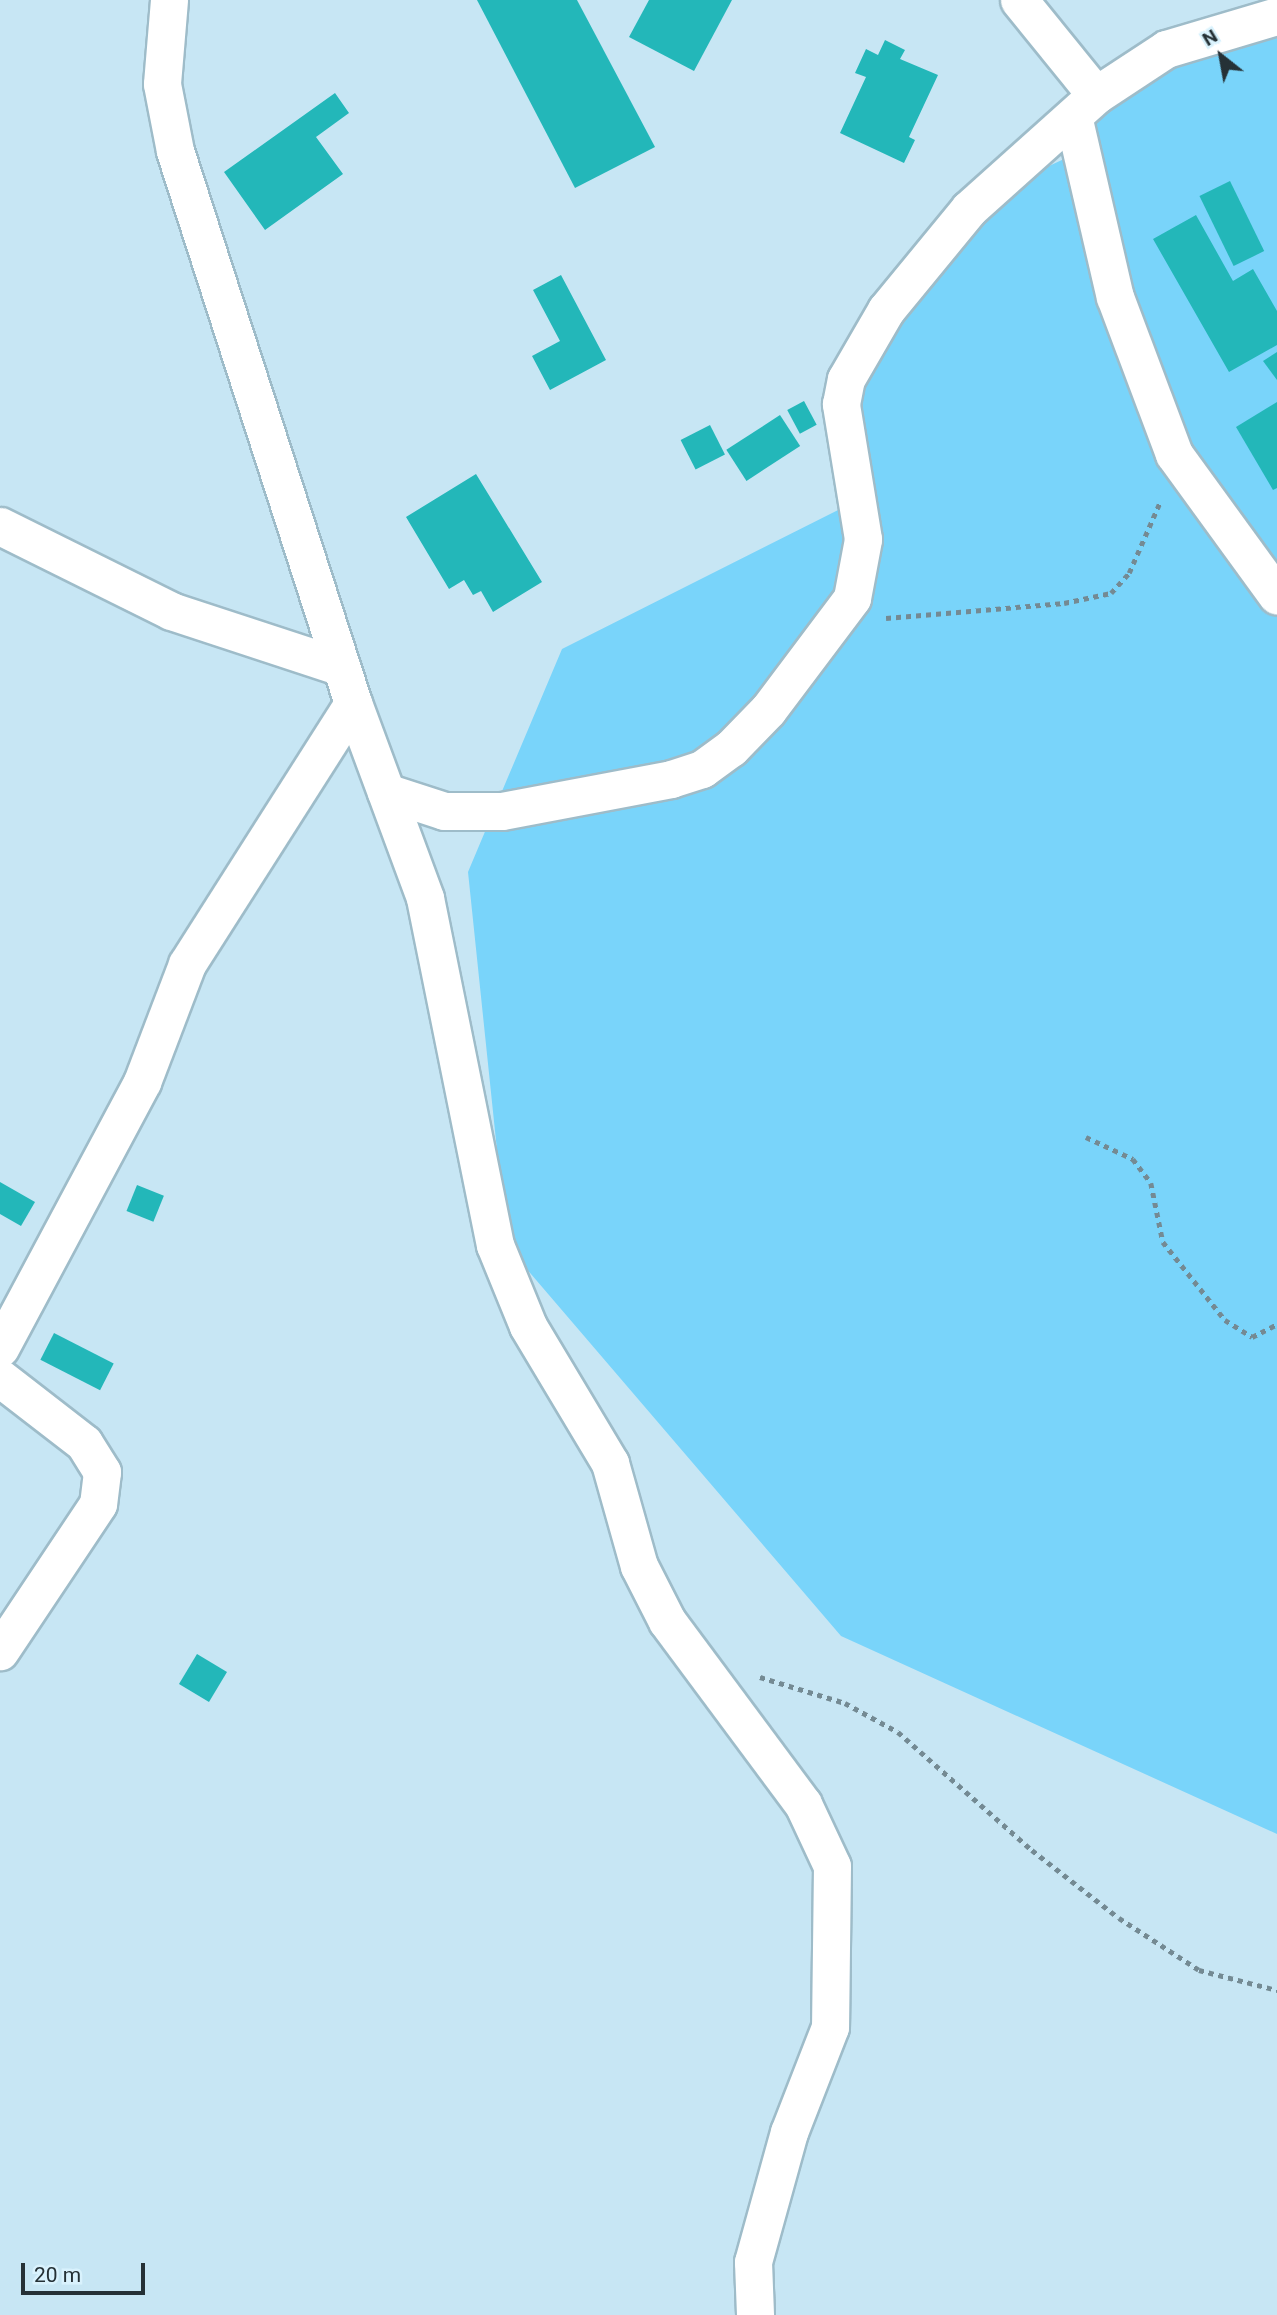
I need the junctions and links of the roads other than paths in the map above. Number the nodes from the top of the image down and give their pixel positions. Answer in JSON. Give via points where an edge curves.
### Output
{"nodes":[{"id":1,"x":169,"y":0,"type":"edge"},
{"id":2,"x":1019,"y":0,"type":"edge"},
{"id":3,"x":1277,"y":16,"type":"edge"},
{"id":4,"x":1085,"y":108,"type":"junction"},
{"id":5,"x":0,"y":526,"type":"edge"},
{"id":6,"x":1277,"y":596,"type":"edge"},
{"id":7,"x":341,"y":667,"type":"junction"},
{"id":8,"x":353,"y":703,"type":"junction"},
{"id":9,"x":386,"y":792,"type":"junction"},
{"id":10,"x":0,"y":1348,"type":"edge"},
{"id":11,"x":0,"y":1378,"type":"edge"},
{"id":12,"x":0,"y":1651,"type":"edge"},
{"id":13,"x":755,"y":2315,"type":"edge"}],
"edges":[{"from":1,"to":7,"type":"street","via":[[162,84],[175,151]]},
{"from":2,"to":4,"type":"street"},
{"from":3,"to":4,"type":"street","via":[[1166,49]]},
{"from":4,"to":6,"type":"street","via":[[1115,297],[1174,454]]},
{"from":4,"to":9,"type":"street","via":[[969,209],[886,310],[846,379],[841,404],[863,539],[852,598],[768,710],[702,769],[502,811],[444,811]]},
{"from":5,"to":7,"type":"street","via":[[171,611]]},
{"from":7,"to":8,"type":"street"},
{"from":8,"to":9,"type":"street"},
{"from":8,"to":10,"type":"street","via":[[187,964],[142,1082]]},
{"from":9,"to":13,"type":"street","via":[[425,898],[495,1245],[528,1326],[610,1463],[639,1566],[667,1621],[803,1804],[832,1866],[830,2027],[789,2132],[753,2262]]},
{"from":11,"to":12,"type":"street","via":[[84,1443],[102,1472],[98,1504]]}]}
